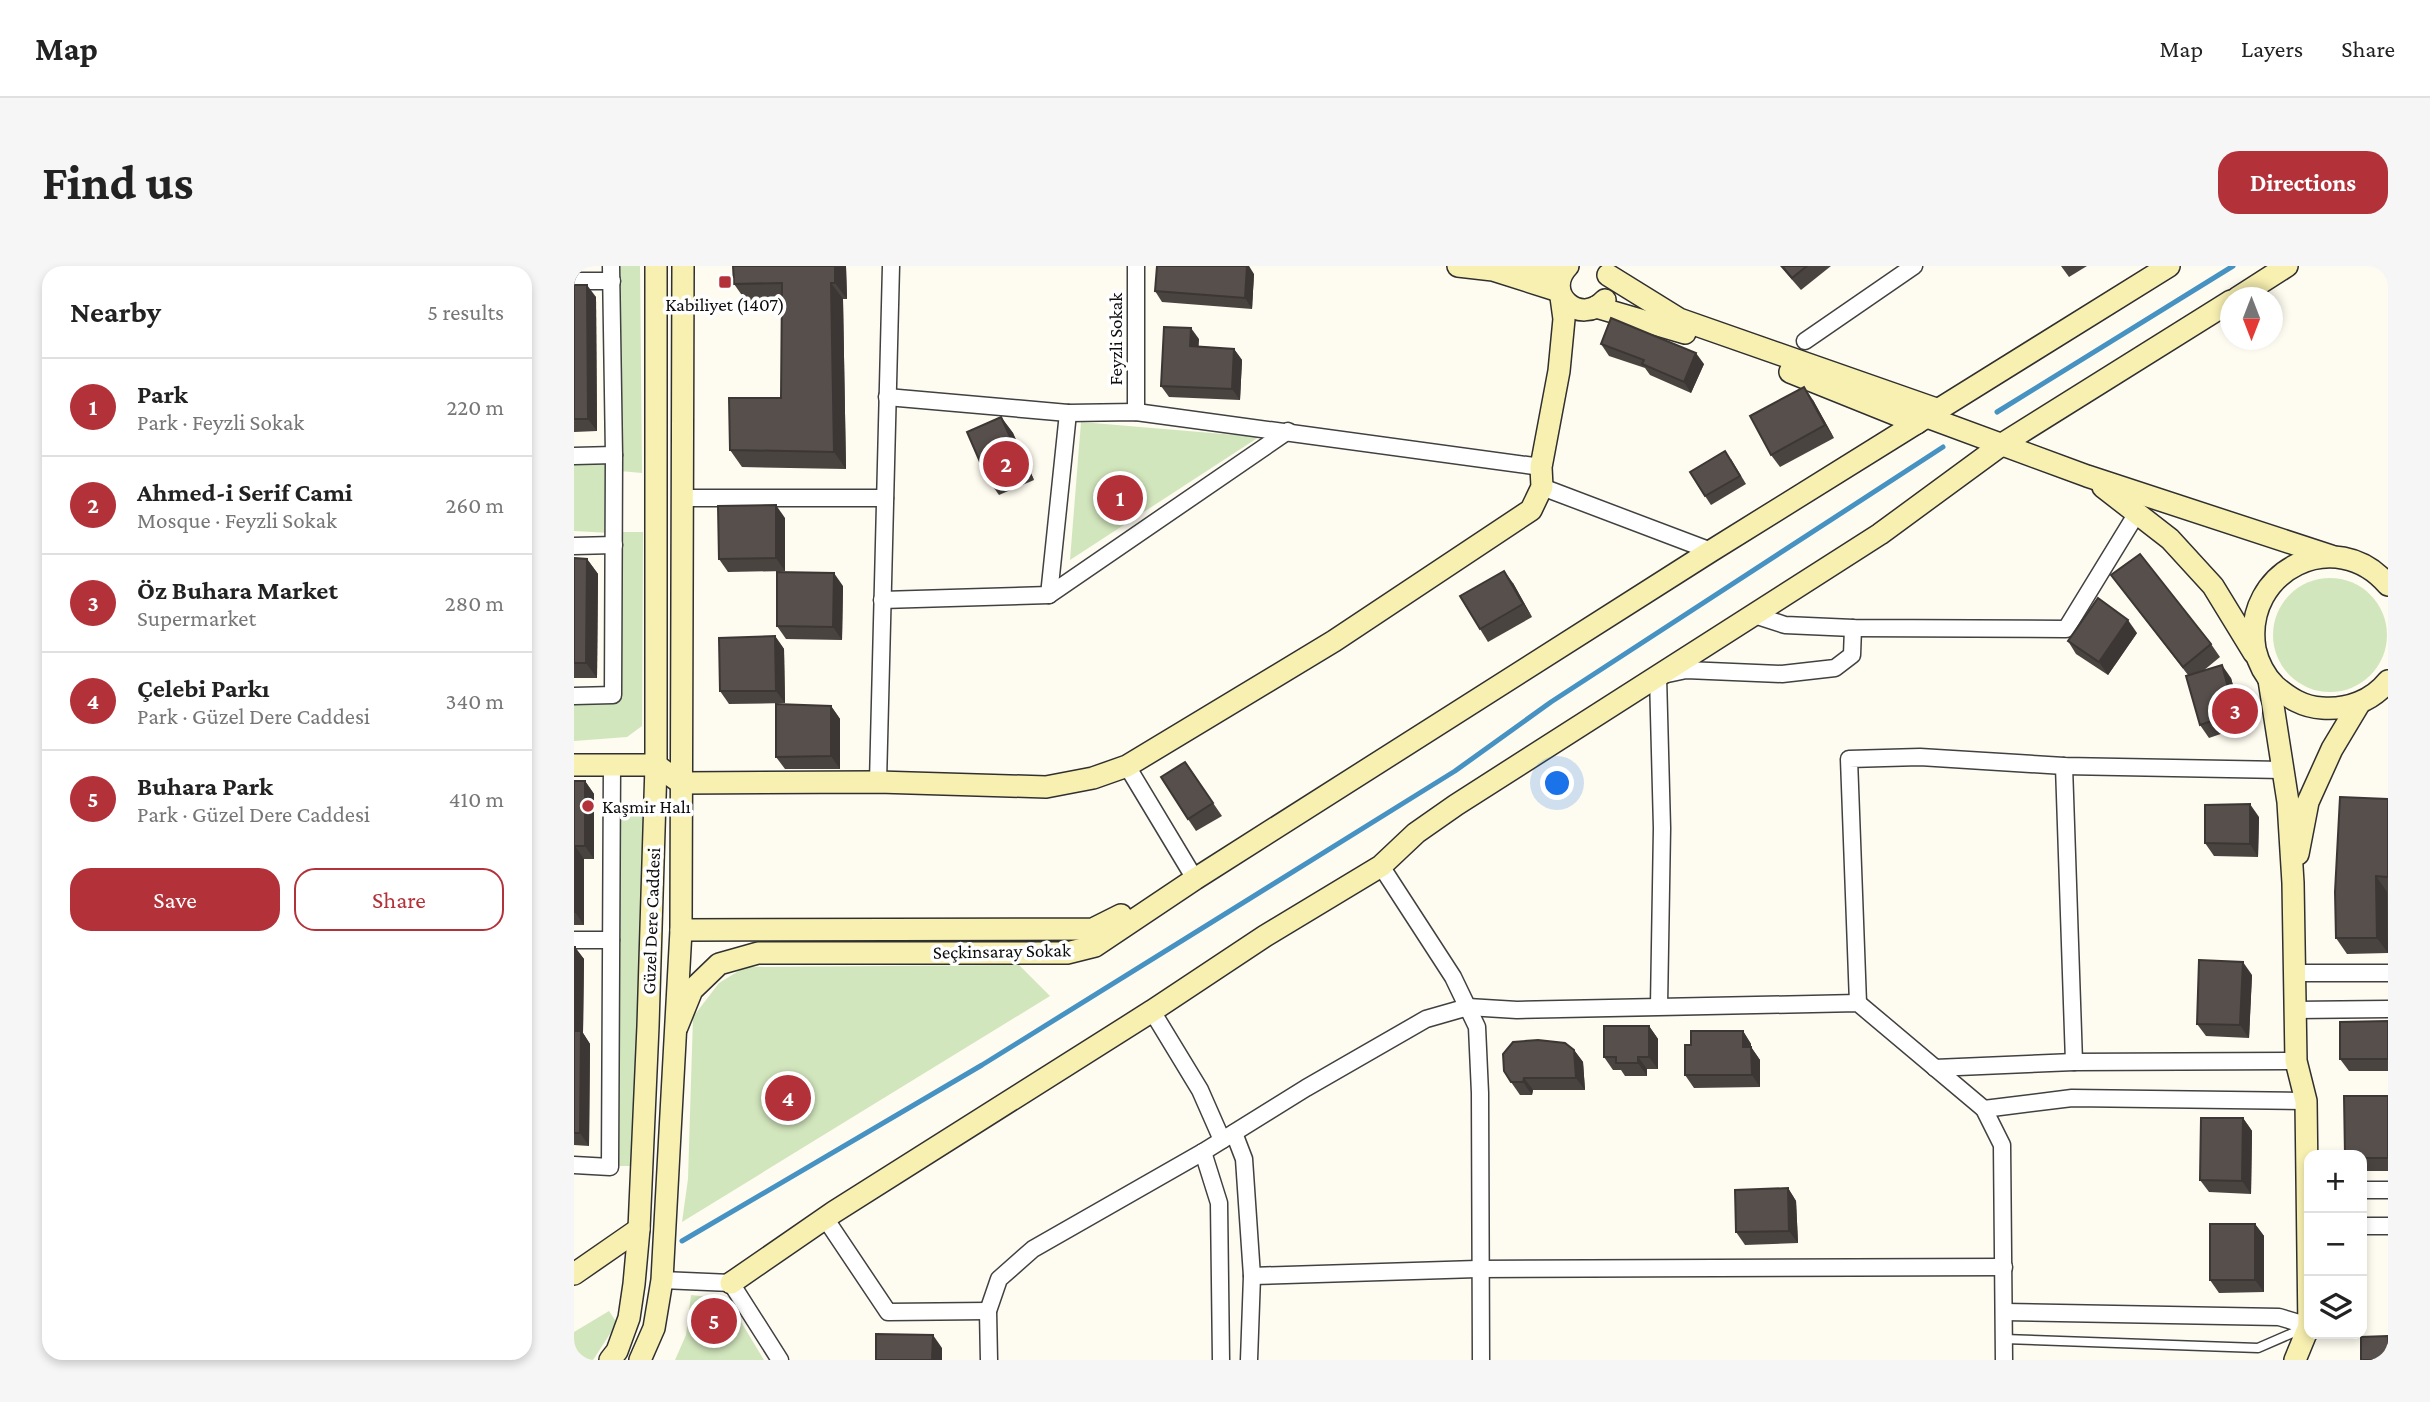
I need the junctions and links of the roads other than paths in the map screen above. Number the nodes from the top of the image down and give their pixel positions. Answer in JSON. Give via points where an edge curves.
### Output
{"nodes":[{"id":1,"x":656,"y":266,"type":"edge"},
{"id":2,"x":683,"y":266,"type":"edge"},
{"id":3,"x":891,"y":266,"type":"edge"},
{"id":4,"x":1136,"y":266,"type":"edge"},
{"id":5,"x":1458,"y":266,"type":"edge"},
{"id":6,"x":1914,"y":266,"type":"edge"},
{"id":7,"x":2169,"y":266,"type":"edge"},
{"id":8,"x":2287,"y":266,"type":"edge"},
{"id":9,"x":1567,"y":267,"type":"edge"},
{"id":10,"x":1604,"y":269,"type":"edge"},
{"id":11,"x":1493,"y":270,"type":"junction"},
{"id":12,"x":612,"y":274,"type":"edge"},
{"id":13,"x":574,"y":281,"type":"edge"},
{"id":14,"x":2254,"y":287,"type":"edge"},
{"id":15,"x":1560,"y":294,"type":"junction"},
{"id":16,"x":2220,"y":308,"type":"edge"},
{"id":17,"x":1592,"y":309,"type":"junction"},
{"id":18,"x":1805,"y":341,"type":"dead end"},
{"id":19,"x":1559,"y":371,"type":"junction"},
{"id":20,"x":887,"y":397,"type":"junction"},
{"id":21,"x":1136,"y":412,"type":"junction"},
{"id":22,"x":1068,"y":413,"type":"junction"},
{"id":23,"x":1928,"y":416,"type":"junction"},
{"id":24,"x":1288,"y":431,"type":"junction"},
{"id":25,"x":2004,"y":443,"type":"junction"},
{"id":26,"x":614,"y":455,"type":"junction"},
{"id":27,"x":574,"y":456,"type":"edge"},
{"id":28,"x":2087,"y":476,"type":"junction"},
{"id":29,"x":1541,"y":477,"type":"junction"},
{"id":30,"x":682,"y":498,"type":"junction"},
{"id":31,"x":885,"y":498,"type":"junction"},
{"id":32,"x":2137,"y":513,"type":"junction"},
{"id":33,"x":614,"y":545,"type":"junction"},
{"id":34,"x":574,"y":546,"type":"edge"},
{"id":35,"x":1711,"y":551,"type":"junction"},
{"id":36,"x":2330,"y":556,"type":"junction"},
{"id":37,"x":2354,"y":561,"type":"junction"},
{"id":38,"x":2388,"y":562,"type":"edge"},
{"id":39,"x":2388,"y":585,"type":"edge"},
{"id":40,"x":1049,"y":595,"type":"junction"},
{"id":41,"x":882,"y":600,"type":"junction"},
{"id":42,"x":1754,"y":615,"type":"junction"},
{"id":43,"x":1853,"y":628,"type":"junction"},
{"id":44,"x":2257,"y":659,"type":"junction"},
{"id":45,"x":1658,"y":676,"type":"junction"},
{"id":46,"x":2269,"y":680,"type":"junction"},
{"id":47,"x":2386,"y":686,"type":"edge"},
{"id":48,"x":574,"y":696,"type":"edge"},
{"id":49,"x":2359,"y":704,"type":"junction"},
{"id":50,"x":621,"y":764,"type":"junction"},
{"id":51,"x":574,"y":765,"type":"edge"},
{"id":52,"x":656,"y":765,"type":"junction"},
{"id":53,"x":1127,"y":766,"type":"junction"},
{"id":54,"x":2064,"y":766,"type":"junction"},
{"id":55,"x":2283,"y":770,"type":"junction"},
{"id":56,"x":878,"y":782,"type":"junction"},
{"id":57,"x":681,"y":783,"type":"junction"},
{"id":58,"x":1381,"y":866,"type":"junction"},
{"id":59,"x":1195,"y":878,"type":"junction"},
{"id":60,"x":2293,"y":883,"type":"junction"},
{"id":61,"x":681,"y":930,"type":"junction"},
{"id":62,"x":574,"y":940,"type":"edge"},
{"id":63,"x":611,"y":940,"type":"junction"},
{"id":64,"x":2388,"y":972,"type":"edge"},
{"id":65,"x":2295,"y":973,"type":"junction"},
{"id":66,"x":1858,"y":1003,"type":"junction"},
{"id":67,"x":1659,"y":1006,"type":"junction"},
{"id":68,"x":1468,"y":1007,"type":"junction"},
{"id":69,"x":2388,"y":1009,"type":"edge"},
{"id":70,"x":2295,"y":1010,"type":"junction"},
{"id":71,"x":1152,"y":1011,"type":"junction"},
{"id":72,"x":677,"y":1027,"type":"junction"},
{"id":73,"x":2296,"y":1061,"type":"junction"},
{"id":74,"x":2074,"y":1062,"type":"junction"},
{"id":75,"x":1935,"y":1068,"type":"junction"},
{"id":76,"x":2306,"y":1101,"type":"junction"},
{"id":77,"x":1984,"y":1109,"type":"junction"},
{"id":78,"x":1228,"y":1136,"type":"junction"},
{"id":79,"x":2307,"y":1150,"type":"edge"},
{"id":80,"x":1203,"y":1152,"type":"junction"},
{"id":81,"x":574,"y":1165,"type":"edge"},
{"id":82,"x":2367,"y":1190,"type":"edge"},
{"id":83,"x":2388,"y":1190,"type":"edge"},
{"id":84,"x":825,"y":1218,"type":"junction"},
{"id":85,"x":2367,"y":1226,"type":"edge"},
{"id":86,"x":2388,"y":1226,"type":"edge"},
{"id":87,"x":639,"y":1229,"type":"junction"},
{"id":88,"x":2004,"y":1267,"type":"junction"},
{"id":89,"x":1482,"y":1269,"type":"junction"},
{"id":90,"x":574,"y":1274,"type":"edge"},
{"id":91,"x":1252,"y":1276,"type":"junction"},
{"id":92,"x":662,"y":1280,"type":"junction"},
{"id":93,"x":731,"y":1283,"type":"junction"},
{"id":94,"x":988,"y":1311,"type":"junction"},
{"id":95,"x":2004,"y":1312,"type":"junction"},
{"id":96,"x":2304,"y":1328,"type":"edge"},
{"id":97,"x":2304,"y":1332,"type":"edge"},
{"id":98,"x":2004,"y":1339,"type":"junction"},
{"id":99,"x":2305,"y":1339,"type":"edge"},
{"id":100,"x":2310,"y":1339,"type":"edge"},
{"id":101,"x":610,"y":1360,"type":"edge"},
{"id":102,"x":640,"y":1360,"type":"edge"},
{"id":103,"x":780,"y":1360,"type":"edge"},
{"id":104,"x":989,"y":1360,"type":"edge"},
{"id":105,"x":1221,"y":1360,"type":"edge"},
{"id":106,"x":1249,"y":1360,"type":"edge"},
{"id":107,"x":1481,"y":1360,"type":"edge"},
{"id":108,"x":2004,"y":1360,"type":"edge"},
{"id":109,"x":2295,"y":1360,"type":"edge"},
{"id":110,"x":2314,"y":1360,"type":"edge"}],
"edges":[{"from":1,"to":52,"type":"street","name":"Güzel Dere Caddesi"},
{"from":2,"to":30,"type":"street","name":"Güzel Dere Caddesi"},
{"from":3,"to":20,"type":"street"},
{"from":4,"to":21,"type":"street","name":"Feyzli Sokak"},
{"from":5,"to":11,"type":"street"},
{"from":6,"to":18,"type":"street"},
{"from":7,"to":23,"type":"street"},
{"from":8,"to":14,"type":"street"},
{"from":9,"to":11,"type":"street"},
{"from":9,"to":15,"type":"street","via":[[1560,278]]},
{"from":10,"to":17,"type":"street","via":[[1608,293]]},
{"from":10,"to":23,"type":"street","via":[[1679,319]]},
{"from":11,"to":15,"type":"street"},
{"from":12,"to":13,"type":"street"},
{"from":12,"to":26,"type":"street"},
{"from":15,"to":17,"type":"street","via":[[1573,308]]},
{"from":15,"to":19,"type":"street","via":[[1564,319]]},
{"from":16,"to":25,"type":"street"},
{"from":17,"to":19,"type":"street","via":[[1573,333]]},
{"from":17,"to":23,"type":"street","via":[[1624,314],[1723,345]]},
{"from":19,"to":29,"type":"street"},
{"from":20,"to":22,"type":"street"},
{"from":20,"to":31,"type":"street"},
{"from":21,"to":22,"type":"street"},
{"from":21,"to":24,"type":"street"},
{"from":22,"to":40,"type":"street"},
{"from":23,"to":25,"type":"street"},
{"from":23,"to":35,"type":"street"},
{"from":24,"to":29,"type":"street"},
{"from":24,"to":40,"type":"street"},
{"from":25,"to":28,"type":"street"},
{"from":25,"to":42,"type":"street","via":[[1880,534]]},
{"from":26,"to":27,"type":"street"},
{"from":26,"to":33,"type":"street"},
{"from":28,"to":32,"type":"street"},
{"from":28,"to":36,"type":"street"},
{"from":29,"to":35,"type":"street"},
{"from":29,"to":53,"type":"street","via":[[1531,510],[1334,641]]},
{"from":30,"to":31,"type":"street"},
{"from":30,"to":57,"type":"street","name":"Güzel Dere Caddesi"},
{"from":31,"to":41,"type":"street"},
{"from":32,"to":43,"type":"street","via":[[2066,629]]},
{"from":32,"to":44,"type":"street","via":[[2170,538],[2213,586]]},
{"from":33,"to":34,"type":"street"},
{"from":33,"to":48,"type":"street","via":[[613,695]]},
{"from":35,"to":59,"type":"street"},
{"from":36,"to":37,"type":"street"},
{"from":36,"to":44,"type":"street","via":[[2291,566],[2263,595],[2253,634]]},
{"from":37,"to":38,"type":"street"},
{"from":37,"to":39,"type":"street","via":[[2379,574]]},
{"from":40,"to":41,"type":"street"},
{"from":41,"to":56,"type":"street"},
{"from":42,"to":43,"type":"street","via":[[1785,625]]},
{"from":42,"to":45,"type":"street"},
{"from":43,"to":45,"type":"street","via":[[1852,655],[1835,668],[1782,674],[1686,670]]},
{"from":44,"to":46,"type":"street"},
{"from":45,"to":58,"type":"street","via":[[1426,826]]},
{"from":45,"to":67,"type":"street"},
{"from":46,"to":49,"type":"street","via":[[2287,697],[2310,707],[2335,709]]},
{"from":46,"to":55,"type":"street"},
{"from":47,"to":49,"type":"street"},
{"from":49,"to":60,"type":"street","via":[[2308,802]]},
{"from":50,"to":51,"type":"street"},
{"from":50,"to":52,"type":"street"},
{"from":50,"to":63,"type":"street"},
{"from":52,"to":57,"type":"street"},
{"from":52,"to":87,"type":"street","name":"Güzel Dere Caddesi"},
{"from":53,"to":56,"type":"street","via":[[1046,787]]},
{"from":53,"to":59,"type":"street"},
{"from":54,"to":55,"type":"street"},
{"from":54,"to":66,"type":"street","via":[[1920,757],[1849,759]]},
{"from":54,"to":74,"type":"street"},
{"from":55,"to":60,"type":"street"},
{"from":56,"to":57,"type":"street"},
{"from":57,"to":61,"type":"street","name":"Güzel Dere Caddesi"},
{"from":58,"to":68,"type":"street","via":[[1453,976]]},
{"from":58,"to":71,"type":"street"},
{"from":59,"to":61,"type":"street","name":"Seçkinsaray Sokak","via":[[1093,929]]},
{"from":59,"to":72,"type":"street","name":"Seçkinsaray Sokak","via":[[1095,946],[1067,953],[758,953],[719,964],[692,990]]},
{"from":60,"to":65,"type":"street"},
{"from":61,"to":72,"type":"street","name":"Güzel Dere Caddesi"},
{"from":62,"to":63,"type":"street"},
{"from":63,"to":81,"type":"street","via":[[610,1167]]},
{"from":64,"to":65,"type":"street"},
{"from":65,"to":70,"type":"street"},
{"from":66,"to":67,"type":"street"},
{"from":66,"to":75,"type":"street"},
{"from":67,"to":68,"type":"street"},
{"from":68,"to":78,"type":"street","via":[[1426,1019]]},
{"from":68,"to":89,"type":"street","via":[[1477,1027]]},
{"from":69,"to":70,"type":"street"},
{"from":70,"to":73,"type":"street"},
{"from":71,"to":78,"type":"street"},
{"from":71,"to":84,"type":"street"},
{"from":72,"to":92,"type":"street","name":"Güzel Dere Caddesi"},
{"from":73,"to":74,"type":"street"},
{"from":73,"to":76,"type":"street"},
{"from":74,"to":75,"type":"street"},
{"from":75,"to":77,"type":"street"},
{"from":76,"to":77,"type":"street","via":[[2072,1098]]},
{"from":76,"to":79,"type":"street"},
{"from":77,"to":88,"type":"street","via":[[2002,1145]]},
{"from":78,"to":80,"type":"street"},
{"from":78,"to":91,"type":"street","via":[[1244,1160]]},
{"from":80,"to":94,"type":"street","via":[[1033,1249],[999,1279]]},
{"from":80,"to":105,"type":"street","via":[[1219,1203]]},
{"from":82,"to":83,"type":"street"},
{"from":84,"to":93,"type":"street"},
{"from":84,"to":94,"type":"street","via":[[888,1312]]},
{"from":85,"to":86,"type":"street"},
{"from":87,"to":90,"type":"street"},
{"from":87,"to":101,"type":"street","name":"Güzel Dere Caddesi","via":[[629,1318]]},
{"from":88,"to":89,"type":"street"},
{"from":88,"to":95,"type":"street"},
{"from":89,"to":91,"type":"street"},
{"from":89,"to":107,"type":"street"},
{"from":91,"to":106,"type":"street"},
{"from":92,"to":93,"type":"street"},
{"from":92,"to":102,"type":"street","name":"Güzel Dere Caddesi","via":[[654,1328]]},
{"from":93,"to":103,"type":"street"},
{"from":94,"to":104,"type":"street"},
{"from":95,"to":96,"type":"street","via":[[2279,1317]]},
{"from":95,"to":98,"type":"street"},
{"from":97,"to":98,"type":"lane","via":[[2258,1348]]},
{"from":98,"to":108,"type":"street"},
{"from":99,"to":109,"type":"street"},
{"from":100,"to":110,"type":"street"}]}
